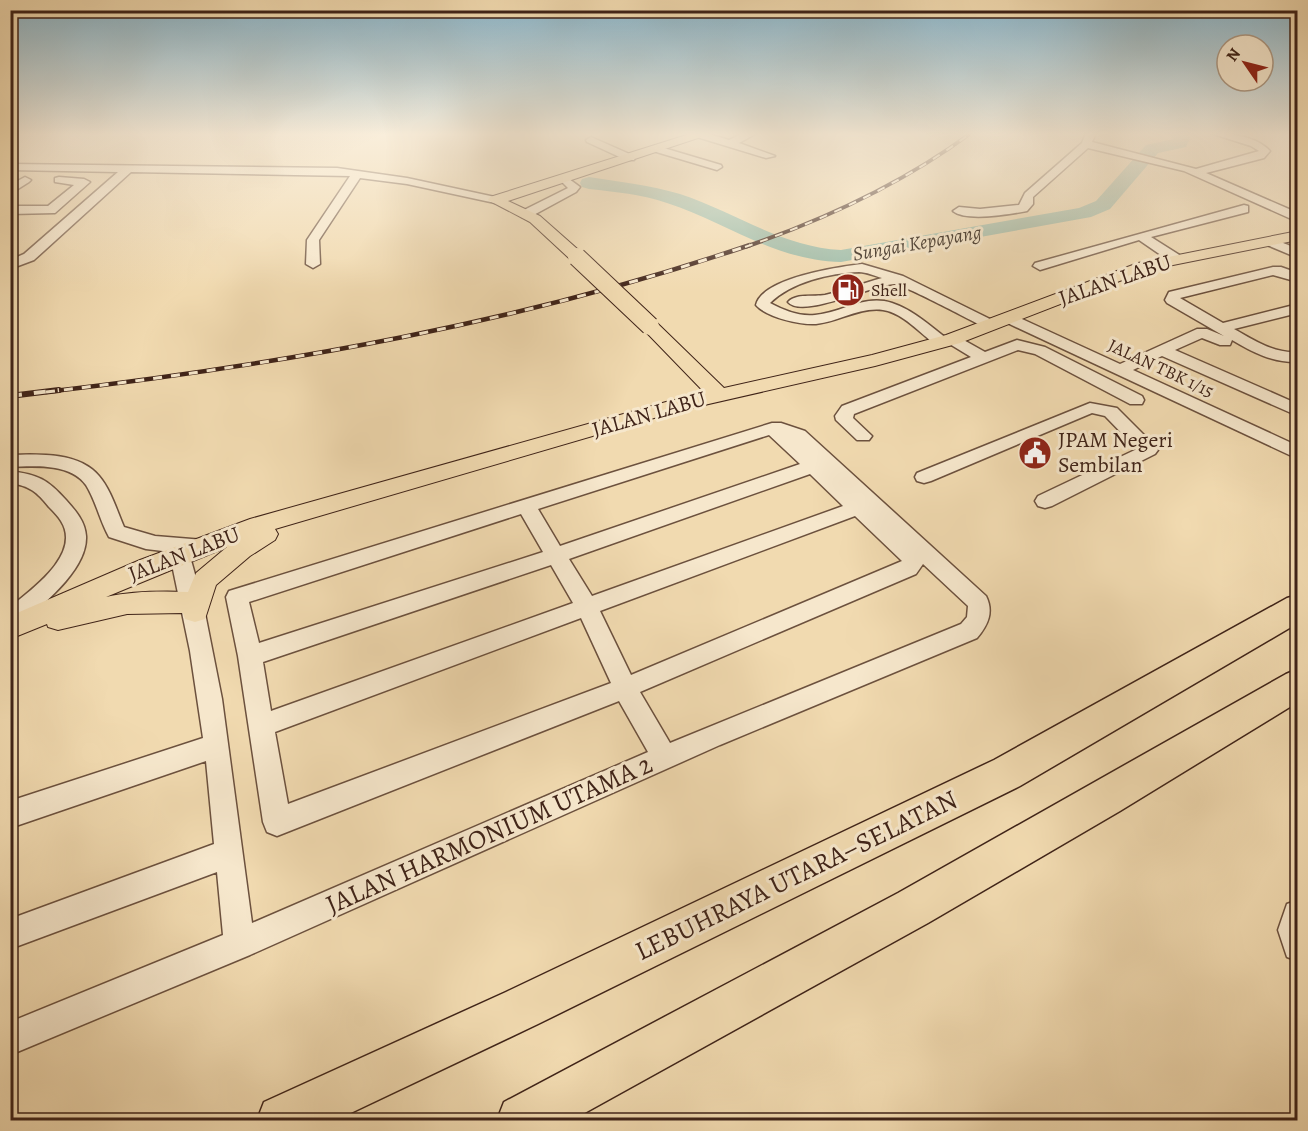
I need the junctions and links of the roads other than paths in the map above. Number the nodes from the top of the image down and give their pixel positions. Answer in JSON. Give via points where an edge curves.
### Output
{"nodes":[{"id":1,"x":80,"y":186,"type":"edge"},
{"id":2,"x":109,"y":186,"type":"edge"},
{"id":3,"x":349,"y":186,"type":"edge"},
{"id":4,"x":429,"y":186,"type":"edge"},
{"id":5,"x":542,"y":186,"type":"edge"},
{"id":6,"x":573,"y":186,"type":"edge"},
{"id":7,"x":1039,"y":186,"type":"edge"},
{"id":8,"x":1227,"y":186,"type":"edge"},
{"id":9,"x":495,"y":200,"type":"junction"},
{"id":10,"x":83,"y":209,"type":"junction"},
{"id":11,"x":1244,"y":209,"type":"dead end"},
{"id":12,"x":10,"y":210,"type":"edge"},
{"id":13,"x":51,"y":210,"type":"junction"},
{"id":14,"x":958,"y":211,"type":"dead end"},
{"id":15,"x":526,"y":214,"type":"junction"},
{"id":16,"x":1298,"y":218,"type":"edge"},
{"id":17,"x":1298,"y":235,"type":"edge"},
{"id":18,"x":1142,"y":236,"type":"junction"},
{"id":19,"x":1271,"y":242,"type":"junction"},
{"id":20,"x":1176,"y":259,"type":"junction"},
{"id":21,"x":1290,"y":261,"type":"edge"},
{"id":22,"x":313,"y":264,"type":"dead end"},
{"id":23,"x":10,"y":266,"type":"edge"},
{"id":24,"x":1040,"y":266,"type":"dead end"},
{"id":25,"x":1298,"y":278,"type":"edge"},
{"id":26,"x":898,"y":279,"type":"junction"},
{"id":27,"x":789,"y":284,"type":"junction"},
{"id":28,"x":795,"y":302,"type":"junction"},
{"id":29,"x":1298,"y":308,"type":"edge"},
{"id":30,"x":800,"y":318,"type":"junction"},
{"id":31,"x":999,"y":322,"type":"junction"},
{"id":32,"x":1220,"y":328,"type":"junction"},
{"id":33,"x":947,"y":340,"type":"junction"},
{"id":34,"x":1163,"y":351,"type":"junction"},
{"id":35,"x":984,"y":358,"type":"junction"},
{"id":36,"x":1295,"y":363,"type":"edge"},
{"id":37,"x":1120,"y":370,"type":"junction"},
{"id":38,"x":696,"y":373,"type":"junction"},
{"id":39,"x":770,"y":383,"type":"junction"},
{"id":40,"x":1154,"y":387,"type":"junction"},
{"id":41,"x":718,"y":394,"type":"junction"},
{"id":42,"x":1136,"y":400,"type":"junction"},
{"id":43,"x":673,"y":406,"type":"junction"},
{"id":44,"x":1298,"y":411,"type":"edge"},
{"id":45,"x":1111,"y":412,"type":"junction"},
{"id":46,"x":772,"y":428,"type":"junction"},
{"id":47,"x":863,"y":436,"type":"dead end"},
{"id":48,"x":1298,"y":453,"type":"edge"},
{"id":49,"x":10,"y":461,"type":"edge"},
{"id":50,"x":812,"y":467,"type":"junction"},
{"id":51,"x":10,"y":477,"type":"edge"},
{"id":52,"x":924,"y":477,"type":"dead end"},
{"id":53,"x":1044,"y":501,"type":"dead end"},
{"id":54,"x":865,"y":505,"type":"junction"},
{"id":55,"x":526,"y":506,"type":"junction"},
{"id":56,"x":305,"y":511,"type":"junction"},
{"id":57,"x":207,"y":545,"type":"junction"},
{"id":58,"x":180,"y":555,"type":"junction"},
{"id":59,"x":557,"y":555,"type":"junction"},
{"id":60,"x":586,"y":606,"type":"junction"},
{"id":61,"x":194,"y":607,"type":"junction"},
{"id":62,"x":1298,"y":607,"type":"edge"},
{"id":63,"x":10,"y":620,"type":"edge"},
{"id":64,"x":10,"y":629,"type":"edge"},
{"id":65,"x":250,"y":656,"type":"junction"},
{"id":66,"x":1298,"y":684,"type":"edge"},
{"id":67,"x":625,"y":688,"type":"junction"},
{"id":68,"x":262,"y":726,"type":"junction"},
{"id":69,"x":216,"y":746,"type":"junction"},
{"id":70,"x":664,"y":757,"type":"junction"},
{"id":71,"x":10,"y":815,"type":"edge"},
{"id":72,"x":229,"y":853,"type":"junction"},
{"id":73,"x":1298,"y":915,"type":"edge"},
{"id":74,"x":10,"y":933,"type":"edge"},
{"id":75,"x":239,"y":944,"type":"junction"},
{"id":76,"x":1298,"y":946,"type":"edge"},
{"id":77,"x":10,"y":1039,"type":"edge"},
{"id":78,"x":282,"y":1120,"type":"edge"},
{"id":79,"x":522,"y":1120,"type":"edge"}],
"edges":[{"from":1,"to":13,"type":"street"},
{"from":2,"to":10,"type":"street"},
{"from":3,"to":22,"type":"street","via":[[313,240]]},
{"from":4,"to":9,"type":"street"},
{"from":5,"to":9,"type":"main road"},
{"from":6,"to":15,"type":"street","via":[[572,190]]},
{"from":7,"to":14,"type":"street","via":[[1023,208],[980,213]]},
{"from":8,"to":16,"type":"street"},
{"from":9,"to":15,"type":"main road"},
{"from":10,"to":13,"type":"street"},
{"from":10,"to":23,"type":"street","via":[[29,257]]},
{"from":11,"to":18,"type":"street"},
{"from":12,"to":13,"type":"street"},
{"from":15,"to":38,"type":"main road","bridge":true,"via":[[577,256]]},
{"from":17,"to":19,"type":"main road","name":"JALAN LABU"},
{"from":18,"to":20,"type":"street"},
{"from":18,"to":24,"type":"street"},
{"from":19,"to":20,"type":"main road","name":"JALAN LABU"},
{"from":19,"to":21,"type":"street"},
{"from":20,"to":31,"type":"main road","name":"JALAN LABU","via":[[1144,267]]},
{"from":21,"to":25,"type":"street"},
{"from":21,"to":32,"type":"street","via":[[1273,271],[1172,298]]},
{"from":26,"to":27,"type":"street","name":"JALAN TBK 1/15","via":[[862,268]]},
{"from":26,"to":28,"type":"street","via":[[828,299]]},
{"from":26,"to":31,"type":"street","name":"JALAN TBK 1/15"},
{"from":27,"to":28,"type":"street"},
{"from":27,"to":30,"type":"street","name":"JALAN TBK 1/15","via":[[764,300],[763,305],[782,315]]},
{"from":28,"to":30,"type":"street"},
{"from":29,"to":32,"type":"street"},
{"from":30,"to":33,"type":"street","via":[[815,320],[865,306],[887,306]]},
{"from":31,"to":33,"type":"main road","name":"JALAN LABU"},
{"from":31,"to":37,"type":"street","name":"JALAN TBK 1/15"},
{"from":32,"to":36,"type":"street"},
{"from":33,"to":35,"type":"street"},
{"from":33,"to":39,"type":"main road","name":"JALAN LABU"},
{"from":34,"to":36,"type":"street","via":[[1202,332]]},
{"from":34,"to":37,"type":"street"},
{"from":34,"to":44,"type":"street"},
{"from":35,"to":42,"type":"street","via":[[1017,345],[1032,347]]},
{"from":35,"to":47,"type":"street","via":[[848,410],[845,420]]},
{"from":37,"to":40,"type":"street","name":"JALAN TBK 1/15"},
{"from":38,"to":39,"type":"main road"},
{"from":38,"to":41,"type":"main road"},
{"from":38,"to":43,"type":"main road"},
{"from":39,"to":41,"type":"main road","name":"JALAN LABU"},
{"from":40,"to":42,"type":"street"},
{"from":40,"to":48,"type":"street","name":"JALAN TBK 1/15"},
{"from":41,"to":43,"type":"main road","name":"JALAN LABU"},
{"from":42,"to":45,"type":"street"},
{"from":43,"to":56,"type":"main road","name":"JALAN LABU"},
{"from":45,"to":52,"type":"street","via":[[1089,408]]},
{"from":45,"to":53,"type":"street","via":[[1149,450]]},
{"from":46,"to":50,"type":"street"},
{"from":46,"to":54,"type":"street","via":[[799,435]]},
{"from":46,"to":55,"type":"street"},
{"from":49,"to":57,"type":"street","via":[[36,460],[72,466],[92,480],[116,532],[134,540],[164,546]]},
{"from":50,"to":54,"type":"street"},
{"from":50,"to":59,"type":"street"},
{"from":51,"to":63,"type":"street","via":[[33,481],[47,490],[74,526],[76,542],[73,557],[54,580]]},
{"from":54,"to":60,"type":"street"},
{"from":54,"to":67,"type":"street","via":[[913,559],[909,568]]},
{"from":54,"to":70,"type":"street","name":"JALAN HARMONIUM UTAMA 2","via":[[978,602],[977,623],[969,631]]},
{"from":55,"to":59,"type":"street"},
{"from":55,"to":65,"type":"street","via":[[237,597]]},
{"from":56,"to":57,"type":"main road","name":"JALAN LABU"},
{"from":56,"to":61,"type":"main road","via":[[221,565],[206,580]]},
{"from":57,"to":58,"type":"main road","name":"JALAN LABU"},
{"from":58,"to":61,"type":"street"},
{"from":58,"to":64,"type":"main road","name":"JALAN LABU"},
{"from":59,"to":60,"type":"street"},
{"from":59,"to":65,"type":"street"},
{"from":60,"to":67,"type":"street"},
{"from":60,"to":68,"type":"street"},
{"from":61,"to":64,"type":"main road","via":[[158,601],[127,603]]},
{"from":61,"to":69,"type":"street"},
{"from":62,"to":78,"type":"highway","name":"LEBUHRAYA UTARA–SELATAN","via":[[1007,773]]},
{"from":65,"to":68,"type":"street"},
{"from":66,"to":79,"type":"highway","via":[[1064,822],[720,1016]]},
{"from":67,"to":68,"type":"street","via":[[277,822]]},
{"from":67,"to":70,"type":"street"},
{"from":69,"to":71,"type":"street"},
{"from":69,"to":72,"type":"street"},
{"from":70,"to":75,"type":"street","name":"JALAN HARMONIUM UTAMA 2"},
{"from":72,"to":74,"type":"street"},
{"from":72,"to":75,"type":"street"},
{"from":73,"to":76,"type":"street","via":[[1293,930]]},
{"from":75,"to":77,"type":"street","name":"JALAN HARMONIUM UTAMA 2"}]}
